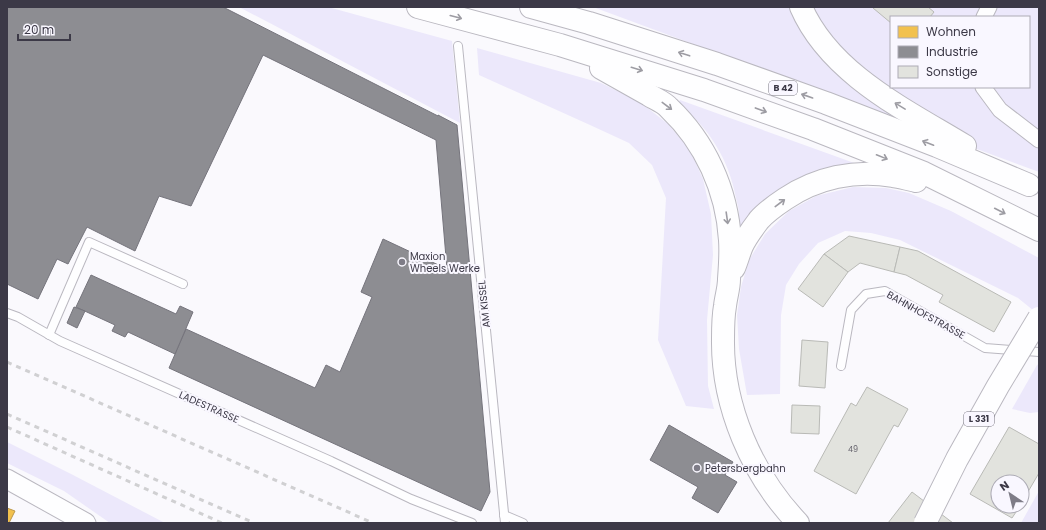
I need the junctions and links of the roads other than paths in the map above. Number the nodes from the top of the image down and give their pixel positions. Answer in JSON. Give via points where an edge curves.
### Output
{"nodes":[{"id":1,"x":418,"y":7,"type":"edge"},
{"id":2,"x":531,"y":7,"type":"edge"},
{"id":3,"x":801,"y":7,"type":"edge"},
{"id":4,"x":989,"y":7,"type":"edge"},
{"id":5,"x":984,"y":16,"type":"edge"},
{"id":6,"x":560,"y":45,"type":"junction"},
{"id":7,"x":458,"y":46,"type":"dead end"},
{"id":8,"x":984,"y":88,"type":"edge"},
{"id":9,"x":1039,"y":140,"type":"edge"},
{"id":10,"x":1034,"y":188,"type":"edge"},
{"id":11,"x":967,"y":194,"type":"junction"},
{"id":12,"x":1039,"y":230,"type":"edge"},
{"id":13,"x":729,"y":281,"type":"junction"},
{"id":14,"x":183,"y":284,"type":"dead end"},
{"id":15,"x":7,"y":313,"type":"edge"},
{"id":16,"x":1039,"y":318,"type":"edge"},
{"id":17,"x":50,"y":335,"type":"junction"},
{"id":18,"x":1039,"y":352,"type":"edge"},
{"id":19,"x":841,"y":366,"type":"dead end"},
{"id":20,"x":7,"y":479,"type":"edge"},
{"id":21,"x":505,"y":519,"type":"edge"},
{"id":22,"x":86,"y":523,"type":"edge"},
{"id":23,"x":472,"y":523,"type":"edge"},
{"id":24,"x":523,"y":523,"type":"edge"},
{"id":25,"x":798,"y":523,"type":"edge"},
{"id":26,"x":925,"y":523,"type":"edge"}],
"edges":[{"from":1,"to":6,"type":"main road","one_way":true},
{"from":10,"to":2,"type":"main road","number":"B 42","one_way":true,"via":[[937,146],[826,103],[709,62]]},
{"from":10,"to":3,"type":"main road","number":"B 42","one_way":true,"via":[[877,92],[856,76],[823,43]]},
{"from":4,"to":5,"type":"street"},
{"from":6,"to":11,"type":"main road","one_way":true,"via":[[704,90],[813,129],[924,173]]},
{"from":6,"to":13,"type":"main road","one_way":true,"via":[[668,106],[699,144],[719,186],[726,212],[730,240]]},
{"from":7,"to":21,"type":"lane","name":"AM KISSEL"},
{"from":8,"to":9,"type":"street","via":[[1000,110]]},
{"from":11,"to":12,"type":"main road","one_way":true},
{"from":13,"to":11,"type":"main road","one_way":true,"via":[[743,244],[760,219],[789,196],[827,179],[848,175],[893,176]]},
{"from":13,"to":25,"type":"main road","via":[[724,308],[723,340],[724,368],[733,410],[753,460]]},
{"from":14,"to":17,"type":"lane","via":[[89,242]]},
{"from":15,"to":17,"type":"lane","name":"LADESTRASSE"},
{"from":16,"to":26,"type":"main road","number":"L 331","bridge":true,"via":[[957,459]]},
{"from":17,"to":23,"type":"lane","name":"LADESTRASSE","via":[[411,499]]},
{"from":18,"to":19,"type":"lane","name":"BAHNHOFSTRASSE","via":[[985,348],[885,290],[866,294],[851,310]]},
{"from":20,"to":22,"type":"street"},
{"from":21,"to":24,"type":"lane","name":"AM KISSEL"}]}
